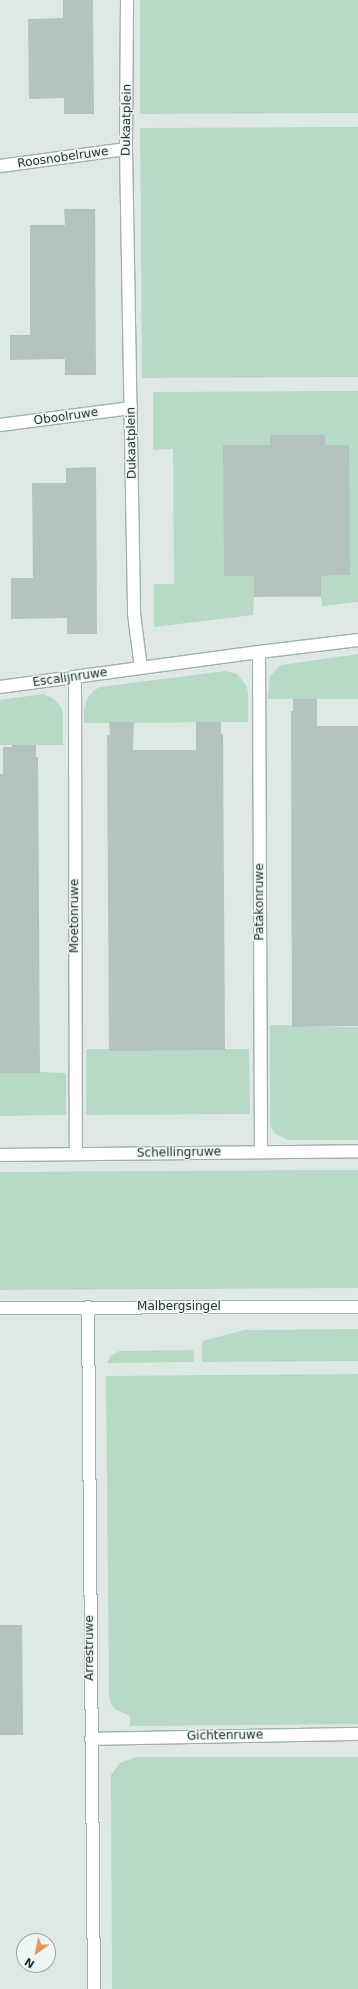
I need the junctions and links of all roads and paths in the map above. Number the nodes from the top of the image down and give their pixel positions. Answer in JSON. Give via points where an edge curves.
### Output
{"nodes":[{"id":1,"x":127,"y":0,"type":"edge"},
{"id":2,"x":126,"y":149,"type":"junction"},
{"id":3,"x":0,"y":166,"type":"edge"},
{"id":4,"x":131,"y":408,"type":"junction"},
{"id":5,"x":0,"y":426,"type":"edge"},
{"id":6,"x":358,"y":640,"type":"edge"},
{"id":7,"x":259,"y":652,"type":"junction"},
{"id":8,"x":141,"y":668,"type":"junction"},
{"id":9,"x":75,"y":678,"type":"junction"},
{"id":10,"x":0,"y":687,"type":"edge"},
{"id":11,"x":358,"y":1151,"type":"edge"},
{"id":12,"x":261,"y":1152,"type":"junction"},
{"id":13,"x":76,"y":1154,"type":"junction"},
{"id":14,"x":0,"y":1155,"type":"edge"},
{"id":15,"x":358,"y":1307,"type":"edge"},
{"id":16,"x":0,"y":1308,"type":"edge"},
{"id":17,"x":88,"y":1308,"type":"junction"},
{"id":18,"x":358,"y":1734,"type":"edge"},
{"id":19,"x":92,"y":1739,"type":"junction"},
{"id":20,"x":94,"y":1989,"type":"edge"}],
"edges":[{"from":1,"to":2,"type":"street","name":"Dukaatplein"},
{"from":2,"to":3,"type":"street","name":"Roosnobelruwe"},
{"from":2,"to":4,"type":"street","name":"Dukaatplein"},
{"from":4,"to":5,"type":"street","name":"Oboolruwe"},
{"from":4,"to":8,"type":"street","name":"Dukaatplein","via":[[134,614]]},
{"from":6,"to":7,"type":"street"},
{"from":7,"to":8,"type":"street"},
{"from":7,"to":12,"type":"street","name":"Patakonruwe"},
{"from":8,"to":9,"type":"street","name":"Escalijnruwe"},
{"from":9,"to":10,"type":"street","name":"Escalijnruwe"},
{"from":9,"to":13,"type":"street","name":"Moetonruwe"},
{"from":11,"to":12,"type":"street","name":"Schellingruwe"},
{"from":12,"to":13,"type":"street","name":"Schellingruwe"},
{"from":13,"to":14,"type":"street","name":"Schellingruwe"},
{"from":15,"to":17,"type":"street","name":"Malbergsingel"},
{"from":16,"to":17,"type":"street","name":"Malbergsingel"},
{"from":17,"to":19,"type":"street","name":"Arrestruwe"},
{"from":18,"to":19,"type":"street","name":"Gichtenruwe"},
{"from":19,"to":20,"type":"street","name":"Arrestruwe"}]}
